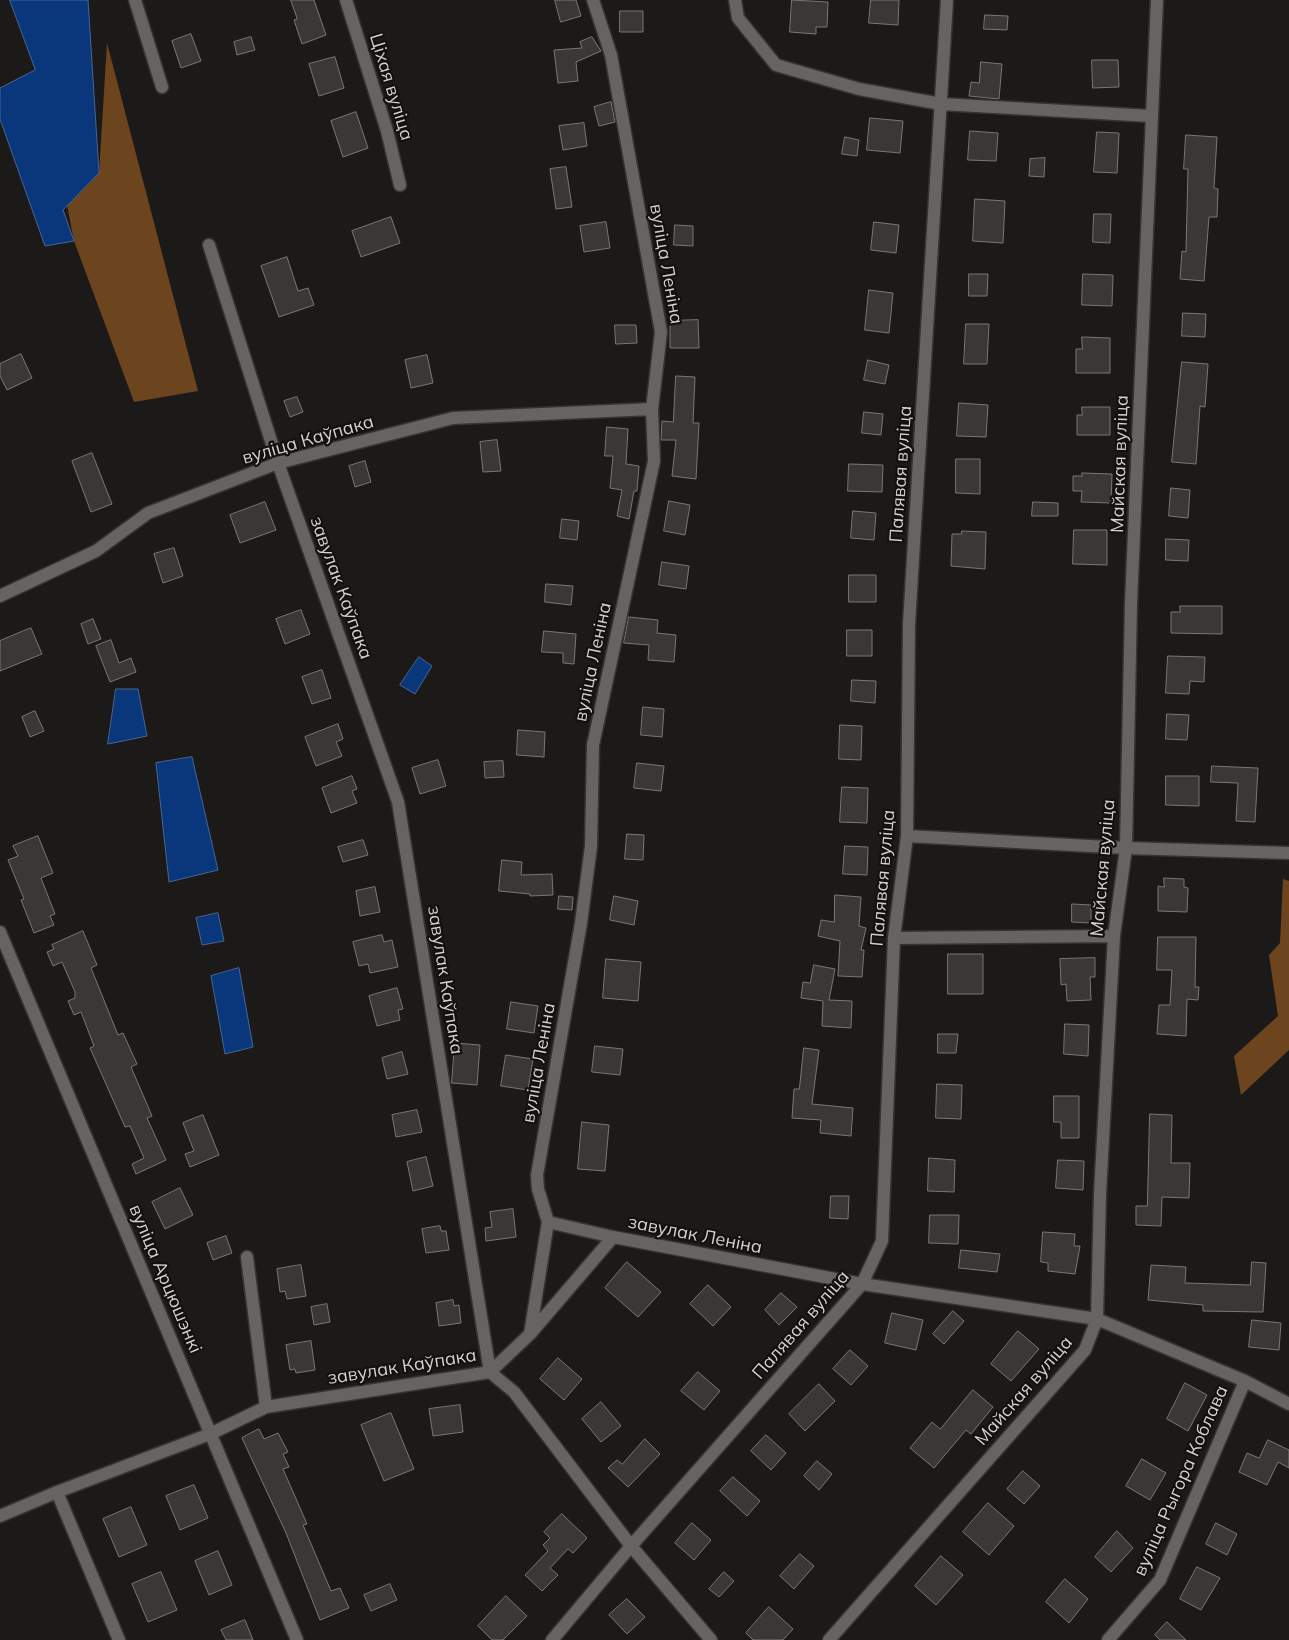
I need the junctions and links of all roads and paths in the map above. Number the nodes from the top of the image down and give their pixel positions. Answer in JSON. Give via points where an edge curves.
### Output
{"nodes":[{"id":1,"x":134,"y":0,"type":"edge"},
{"id":2,"x":346,"y":0,"type":"edge"},
{"id":3,"x":593,"y":0,"type":"edge"},
{"id":4,"x":735,"y":0,"type":"edge"},
{"id":5,"x":947,"y":0,"type":"edge"},
{"id":6,"x":1157,"y":0,"type":"edge"},
{"id":7,"x":162,"y":87,"type":"dead end"},
{"id":8,"x":941,"y":104,"type":"junction"},
{"id":9,"x":1151,"y":116,"type":"junction"},
{"id":10,"x":400,"y":185,"type":"dead end"},
{"id":11,"x":209,"y":245,"type":"dead end"},
{"id":12,"x":652,"y":409,"type":"junction"},
{"id":13,"x":278,"y":463,"type":"junction"},
{"id":14,"x":0,"y":596,"type":"edge"},
{"id":15,"x":907,"y":836,"type":"junction"},
{"id":16,"x":1126,"y":848,"type":"junction"},
{"id":17,"x":1289,"y":853,"type":"edge"},
{"id":18,"x":0,"y":932,"type":"edge"},
{"id":19,"x":1114,"y":936,"type":"junction"},
{"id":20,"x":894,"y":938,"type":"junction"},
{"id":21,"x":548,"y":1222,"type":"junction"},
{"id":22,"x":613,"y":1237,"type":"junction"},
{"id":23,"x":247,"y":1257,"type":"dead end"},
{"id":24,"x":862,"y":1284,"type":"junction"},
{"id":25,"x":1097,"y":1319,"type":"junction"},
{"id":26,"x":530,"y":1334,"type":"junction"},
{"id":27,"x":490,"y":1372,"type":"junction"},
{"id":28,"x":1245,"y":1381,"type":"junction"},
{"id":29,"x":1289,"y":1404,"type":"edge"},
{"id":30,"x":266,"y":1407,"type":"junction"},
{"id":31,"x":210,"y":1434,"type":"junction"},
{"id":32,"x":57,"y":1492,"type":"junction"},
{"id":33,"x":0,"y":1516,"type":"edge"},
{"id":34,"x":631,"y":1546,"type":"junction"},
{"id":35,"x":118,"y":1640,"type":"edge"},
{"id":36,"x":297,"y":1640,"type":"edge"},
{"id":37,"x":552,"y":1640,"type":"edge"},
{"id":38,"x":711,"y":1640,"type":"edge"},
{"id":39,"x":829,"y":1640,"type":"edge"},
{"id":40,"x":1108,"y":1640,"type":"edge"}],
"edges":[{"from":1,"to":7,"type":"street"},
{"from":2,"to":10,"type":"street","name":"Ціхая вуліца","via":[[388,130]]},
{"from":3,"to":12,"type":"street","name":"вуліца Леніна","via":[[611,55],[661,332]]},
{"from":4,"to":8,"type":"street","via":[[738,18],[776,66],[859,89]]},
{"from":5,"to":8,"type":"street","name":"Палявая вуліца"},
{"from":6,"to":9,"type":"street","name":"Майская вуліца"},
{"from":8,"to":9,"type":"street"},
{"from":8,"to":15,"type":"street","name":"Палявая вуліца","via":[[909,624]]},
{"from":9,"to":16,"type":"street","name":"Майская вуліца"},
{"from":11,"to":13,"type":"street","name":"завулак Каўпака"},
{"from":12,"to":13,"type":"street","name":"вуліца Каўпака","via":[[452,418]]},
{"from":12,"to":21,"type":"street","name":"вуліца Леніна","via":[[654,461],[592,745],[591,846],[537,1175]]},
{"from":13,"to":14,"type":"street","name":"вуліца Каўпака","via":[[148,513],[96,551]]},
{"from":13,"to":27,"type":"street","name":"завулак Каўпака","via":[[398,802]]},
{"from":15,"to":16,"type":"street"},
{"from":15,"to":20,"type":"street","name":"Палявая вуліца"},
{"from":16,"to":17,"type":"street"},
{"from":16,"to":19,"type":"street","name":"Майская вуліца"},
{"from":18,"to":31,"type":"street","name":"вуліца Арцюшэнкі"},
{"from":19,"to":20,"type":"street"},
{"from":19,"to":25,"type":"street","name":"Майская вуліца","via":[[1100,1194]]},
{"from":20,"to":24,"type":"street","name":"Палявая вуліца","via":[[882,1241]]},
{"from":21,"to":22,"type":"street"},
{"from":21,"to":26,"type":"street","name":"вуліца Леніна"},
{"from":22,"to":24,"type":"street","name":"завулак Леніна"},
{"from":22,"to":26,"type":"street","name":"завулак Леніна"},
{"from":23,"to":30,"type":"street"},
{"from":24,"to":25,"type":"street","name":"завулак Леніна"},
{"from":24,"to":34,"type":"street","name":"Палявая вуліца"},
{"from":25,"to":28,"type":"street","name":"завулак Леніна"},
{"from":25,"to":39,"type":"street","name":"Майская вуліца","via":[[1085,1350]]},
{"from":26,"to":27,"type":"street","name":"завулак Леніна"},
{"from":27,"to":30,"type":"street","name":"завулак Каўпака"},
{"from":27,"to":34,"type":"street","via":[[514,1392]]},
{"from":28,"to":29,"type":"street","name":"завулак Леніна"},
{"from":28,"to":40,"type":"street","name":"вуліца Рыгора Коблава","via":[[1160,1580]]},
{"from":30,"to":31,"type":"street","name":"завулак Каўпака"},
{"from":31,"to":32,"type":"street","name":"завулак Каўпака"},
{"from":31,"to":36,"type":"street","name":"вуліца Арцюшэнкі"},
{"from":32,"to":33,"type":"street","name":"завулак Каўпака"},
{"from":32,"to":35,"type":"street"},
{"from":34,"to":37,"type":"street","name":"Палявая вуліца"},
{"from":34,"to":38,"type":"street"}]}
